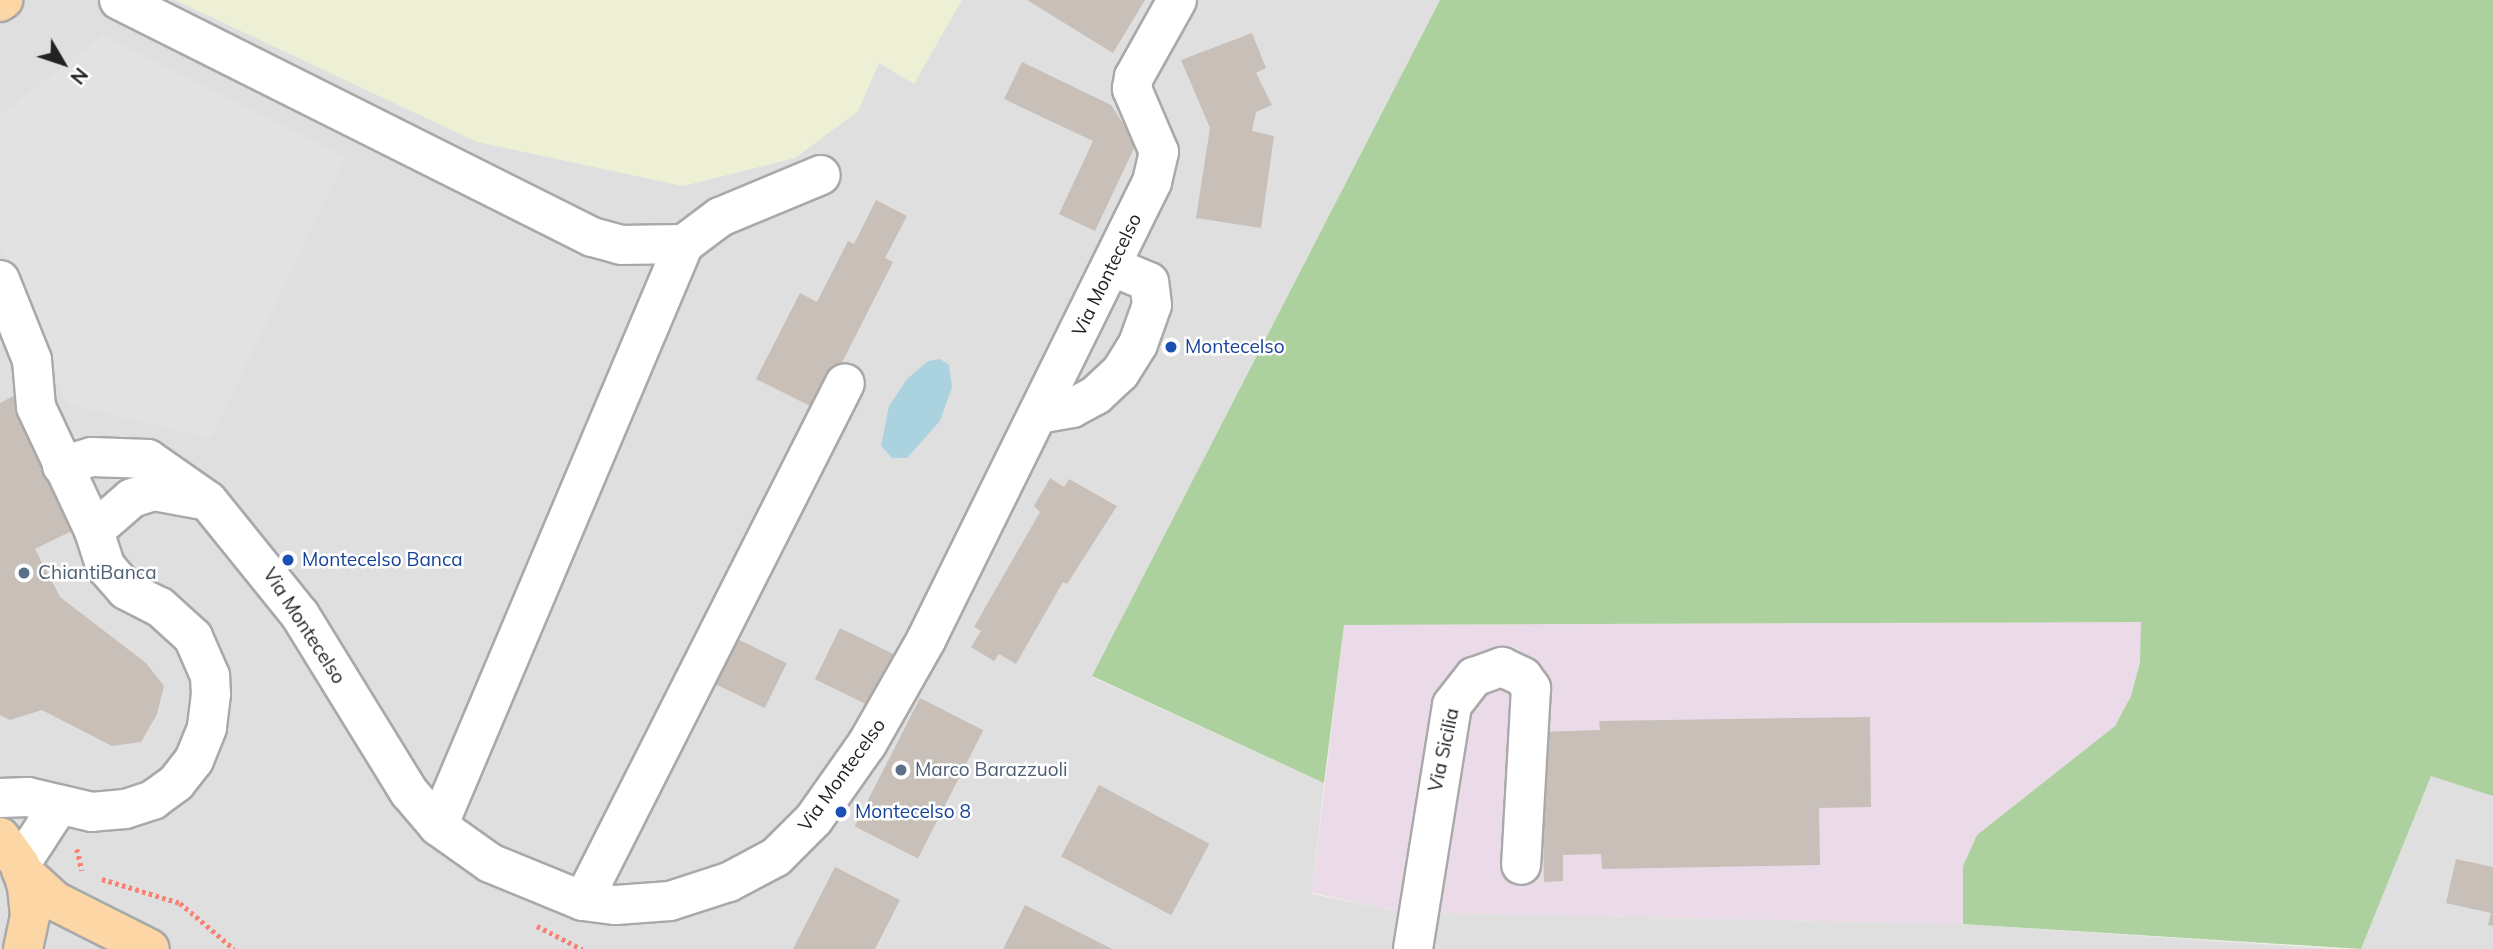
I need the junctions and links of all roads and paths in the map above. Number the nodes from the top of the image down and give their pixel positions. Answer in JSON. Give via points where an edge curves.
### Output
{"nodes":[{"id":1,"x":119,"y":0,"type":"edge"},
{"id":2,"x":1177,"y":0,"type":"edge"},
{"id":3,"x":821,"y":176,"type":"dead end"},
{"id":4,"x":684,"y":244,"type":"junction"},
{"id":5,"x":1111,"y":266,"type":"junction"},
{"id":6,"x":0,"y":280,"type":"edge"},
{"id":7,"x":845,"y":383,"type":"dead end"},
{"id":8,"x":1038,"y":414,"type":"junction"},
{"id":9,"x":61,"y":467,"type":"junction"},
{"id":10,"x":208,"y":501,"type":"junction"},
{"id":11,"x":94,"y":531,"type":"junction"},
{"id":12,"x":0,"y":798,"type":"edge"},
{"id":13,"x":68,"y":821,"type":"junction"},
{"id":14,"x":438,"y":826,"type":"junction"},
{"id":15,"x":14,"y":857,"type":"edge"},
{"id":16,"x":1521,"y":865,"type":"dead end"},
{"id":17,"x":583,"y":901,"type":"junction"},
{"id":18,"x":23,"y":949,"type":"edge"},
{"id":19,"x":150,"y":949,"type":"edge"},
{"id":20,"x":234,"y":949,"type":"edge"},
{"id":21,"x":1413,"y":949,"type":"edge"}],
"edges":[{"from":1,"to":4,"type":"street","via":[[592,237],[621,245]]},
{"from":2,"to":5,"type":"street","name":"Via Montecelso","via":[[1134,77],[1137,100],[1154,131],[1158,166]]},
{"from":3,"to":4,"type":"street","via":[[720,217]]},
{"from":4,"to":14,"type":"street"},
{"from":5,"to":8,"type":"street","name":"Via Montecelso"},
{"from":5,"to":8,"type":"street","via":[[1149,282],[1152,305],[1138,344],[1120,373],[1096,395],[1072,408]]},
{"from":6,"to":9,"type":"street","via":[[32,360],[36,407]]},
{"from":7,"to":17,"type":"street"},
{"from":8,"to":17,"type":"street","name":"Via Montecelso","via":[[899,691],[850,770],[800,835],[757,870],[688,896],[634,905]]},
{"from":9,"to":10,"type":"street","name":"Via Montecelso","via":[[92,457],[148,459]]},
{"from":9,"to":11,"type":"street"},
{"from":10,"to":11,"type":"street","via":[[154,491],[132,498]]},
{"from":10,"to":14,"type":"street","name":"Via Montecelso","via":[[282,589],[409,792]]},
{"from":11,"to":13,"type":"street","via":[[111,576],[170,614],[193,637],[210,676],[210,711],[194,760],[176,783],[153,800]]},
{"from":12,"to":13,"type":"street","via":[[28,797]]},
{"from":13,"to":15,"type":"street"},
{"from":13,"to":20,"type":"path","via":[[77,862],[91,876],[180,903]]},
{"from":14,"to":17,"type":"street","name":"Via Montecelso","via":[[490,863]]},
{"from":15,"to":18,"type":"main road","via":[[30,916]]},
{"from":15,"to":19,"type":"main road","via":[[55,901]]},
{"from":16,"to":21,"type":"street","name":"Via Sicilia","via":[[1531,688],[1523,677],[1502,667],[1474,677],[1452,705],[1434,794]]}]}
